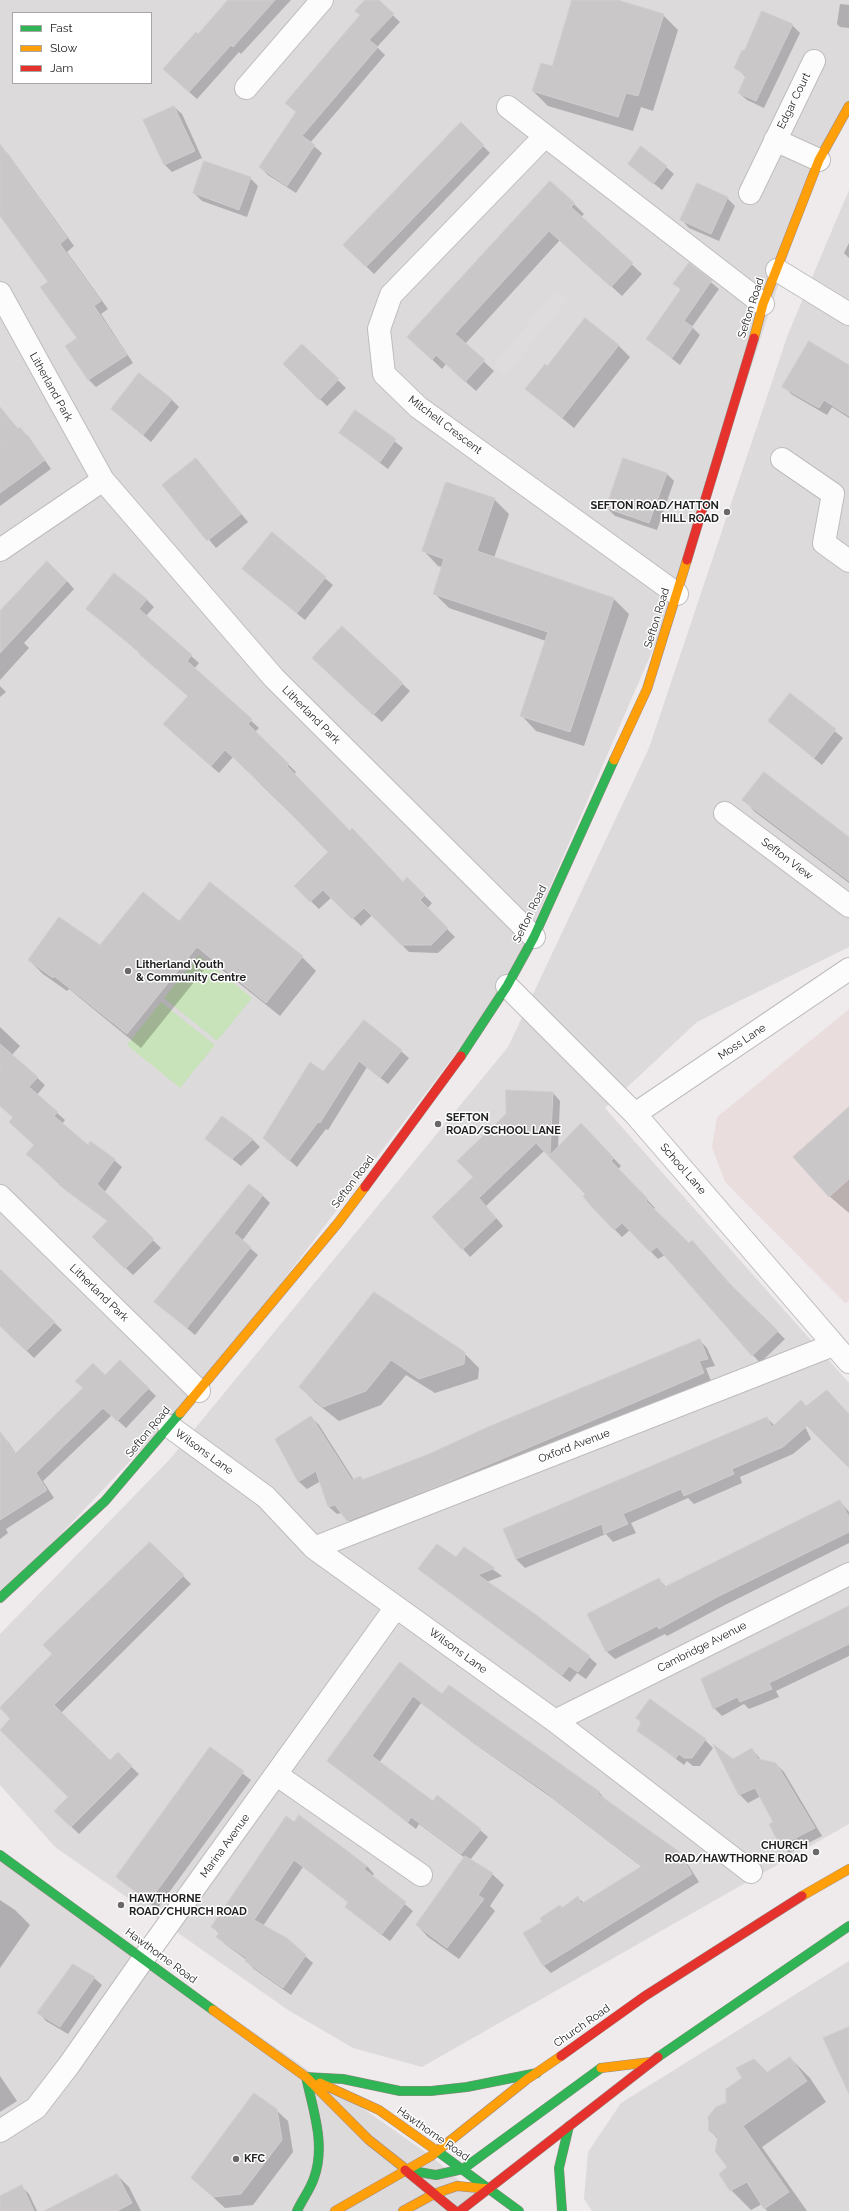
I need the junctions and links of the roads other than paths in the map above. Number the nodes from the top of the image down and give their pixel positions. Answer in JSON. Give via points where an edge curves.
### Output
{"nodes":[{"id":1,"x":322,"y":0,"type":"edge"},
{"id":2,"x":814,"y":61,"type":"dead end"},
{"id":3,"x":246,"y":88,"type":"dead end"},
{"id":4,"x":849,"y":106,"type":"edge"},
{"id":5,"x":508,"y":107,"type":"dead end"},
{"id":6,"x":545,"y":136,"type":"junction"},
{"id":7,"x":775,"y":140,"type":"junction"},
{"id":8,"x":819,"y":160,"type":"junction"},
{"id":9,"x":750,"y":193,"type":"dead end"},
{"id":10,"x":777,"y":270,"type":"junction"},
{"id":11,"x":0,"y":293,"type":"edge"},
{"id":12,"x":763,"y":304,"type":"junction"},
{"id":13,"x":849,"y":314,"type":"edge"},
{"id":14,"x":782,"y":460,"type":"dead end"},
{"id":15,"x":103,"y":480,"type":"junction"},
{"id":16,"x":0,"y":550,"type":"edge"},
{"id":17,"x":849,"y":561,"type":"edge"},
{"id":18,"x":677,"y":594,"type":"junction"},
{"id":19,"x":725,"y":813,"type":"dead end"},
{"id":20,"x":849,"y":906,"type":"edge"},
{"id":21,"x":534,"y":937,"type":"junction"},
{"id":22,"x":849,"y":969,"type":"edge"},
{"id":23,"x":507,"y":986,"type":"junction"},
{"id":24,"x":635,"y":1114,"type":"junction"},
{"id":25,"x":0,"y":1196,"type":"edge"},
{"id":26,"x":833,"y":1345,"type":"junction"},
{"id":27,"x":849,"y":1362,"type":"edge"},
{"id":28,"x":199,"y":1391,"type":"junction"},
{"id":29,"x":169,"y":1426,"type":"junction"},
{"id":30,"x":314,"y":1548,"type":"junction"},
{"id":31,"x":849,"y":1574,"type":"edge"},
{"id":32,"x":0,"y":1598,"type":"edge"},
{"id":33,"x":396,"y":1607,"type":"junction"},
{"id":34,"x":554,"y":1721,"type":"junction"},
{"id":35,"x":277,"y":1775,"type":"junction"},
{"id":36,"x":0,"y":1855,"type":"edge"},
{"id":37,"x":849,"y":1870,"type":"edge"},
{"id":38,"x":751,"y":1872,"type":"dead end"},
{"id":39,"x":421,"y":1875,"type":"dead end"},
{"id":40,"x":849,"y":1926,"type":"edge"},
{"id":41,"x":144,"y":1958,"type":"junction"},
{"id":42,"x":650,"y":2062,"type":"junction"},
{"id":43,"x":537,"y":2073,"type":"junction"},
{"id":44,"x":306,"y":2077,"type":"junction"},
{"id":45,"x":569,"y":2126,"type":"junction"},
{"id":46,"x":0,"y":2131,"type":"edge"},
{"id":47,"x":437,"y":2150,"type":"junction"},
{"id":48,"x":463,"y":2169,"type":"junction"},
{"id":49,"x":405,"y":2170,"type":"junction"},
{"id":50,"x":489,"y":2188,"type":"junction"},
{"id":51,"x":434,"y":2194,"type":"junction"},
{"id":52,"x":297,"y":2211,"type":"edge"},
{"id":53,"x":335,"y":2211,"type":"edge"},
{"id":54,"x":403,"y":2211,"type":"edge"},
{"id":55,"x":455,"y":2211,"type":"edge"},
{"id":56,"x":460,"y":2211,"type":"edge"},
{"id":57,"x":519,"y":2211,"type":"edge"},
{"id":58,"x":562,"y":2211,"type":"edge"}],
"edges":[{"from":1,"to":3,"type":"street"},
{"from":2,"to":7,"type":"street","name":"Edgar Court"},
{"from":4,"to":8,"type":"main road","name":"Sefton Road"},
{"from":5,"to":6,"type":"street"},
{"from":6,"to":12,"type":"street"},
{"from":6,"to":18,"type":"street","name":"Mitchell Crescent","via":[[391,295],[379,329],[384,374],[418,406]]},
{"from":7,"to":8,"type":"street","name":"Edgar Court"},
{"from":7,"to":9,"type":"street","name":"Edgar Court"},
{"from":8,"to":10,"type":"main road","name":"Sefton Road"},
{"from":10,"to":12,"type":"main road","name":"Sefton Road"},
{"from":10,"to":13,"type":"street"},
{"from":11,"to":15,"type":"street","name":"Litherland Park"},
{"from":12,"to":18,"type":"main road","name":"Sefton Road"},
{"from":14,"to":17,"type":"street","via":[[834,494],[824,542]]},
{"from":15,"to":16,"type":"street"},
{"from":15,"to":21,"type":"street","name":"Litherland Park","via":[[274,678]]},
{"from":18,"to":21,"type":"main road","name":"Sefton Road","via":[[647,689]]},
{"from":19,"to":20,"type":"street","name":"Sefton View"},
{"from":21,"to":23,"type":"main road","name":"Sefton Road"},
{"from":22,"to":24,"type":"street","name":"Moss Lane"},
{"from":23,"to":24,"type":"street","name":"School Lane"},
{"from":23,"to":28,"type":"main road","name":"Sefton Road","via":[[451,1071],[338,1223]]},
{"from":24,"to":26,"type":"street","name":"School Lane"},
{"from":25,"to":28,"type":"street","name":"Litherland Park"},
{"from":26,"to":27,"type":"street","name":"School Lane"},
{"from":26,"to":30,"type":"street","name":"Oxford Avenue"},
{"from":28,"to":29,"type":"main road","name":"Sefton Road"},
{"from":29,"to":30,"type":"street","name":"Wilsons Lane","via":[[266,1498]]},
{"from":29,"to":32,"type":"main road","name":"Sefton Road","via":[[105,1501]]},
{"from":30,"to":33,"type":"street","name":"Wilsons Lane"},
{"from":31,"to":34,"type":"street","name":"Cambridge Avenue"},
{"from":33,"to":34,"type":"street","name":"Wilsons Lane"},
{"from":33,"to":35,"type":"street","name":"Marina Avenue"},
{"from":34,"to":38,"type":"street","name":"Wilsons Lane"},
{"from":35,"to":39,"type":"street"},
{"from":35,"to":41,"type":"street","name":"Marina Avenue"},
{"from":36,"to":41,"type":"main road","name":"Hawthorne Road"},
{"from":37,"to":43,"type":"main road","name":"Church Road","via":[[775,1912],[645,1996]]},
{"from":40,"to":42,"type":"main road"},
{"from":41,"to":44,"type":"main road","name":"Hawthorne Road"},
{"from":41,"to":46,"type":"street","name":"Marina Avenue","via":[[69,2066],[36,2108]]},
{"from":42,"to":45,"type":"main road"},
{"from":42,"to":48,"type":"main road","via":[[601,2068]]},
{"from":43,"to":44,"type":"main road","via":[[431,2091],[400,2091],[343,2079]]},
{"from":43,"to":47,"type":"main road","name":"Church Road"},
{"from":44,"to":47,"type":"main road","name":"Hawthorne Road","via":[[379,2110]]},
{"from":44,"to":49,"type":"main road","name":"Hawthorne Road","via":[[369,2140]]},
{"from":44,"to":52,"type":"main road","via":[[318,2138],[318,2163],[314,2178]]},
{"from":45,"to":50,"type":"main road"},
{"from":45,"to":58,"type":"main road","via":[[559,2156],[557,2175]]},
{"from":47,"to":48,"type":"main road","name":"Hawthorne Road"},
{"from":47,"to":49,"type":"main road","name":"Church Road"},
{"from":48,"to":49,"type":"main road","via":[[436,2176]]},
{"from":48,"to":50,"type":"main road","name":"Hawthorne Road"},
{"from":49,"to":51,"type":"main road","name":"Hawthorne Road"},
{"from":49,"to":53,"type":"main road","name":"Church Road"},
{"from":50,"to":51,"type":"main road","via":[[457,2186]]},
{"from":50,"to":56,"type":"main road"},
{"from":50,"to":57,"type":"main road","name":"Hawthorne Road"},
{"from":51,"to":54,"type":"main road"},
{"from":51,"to":55,"type":"main road","name":"Hawthorne Road"}]}
